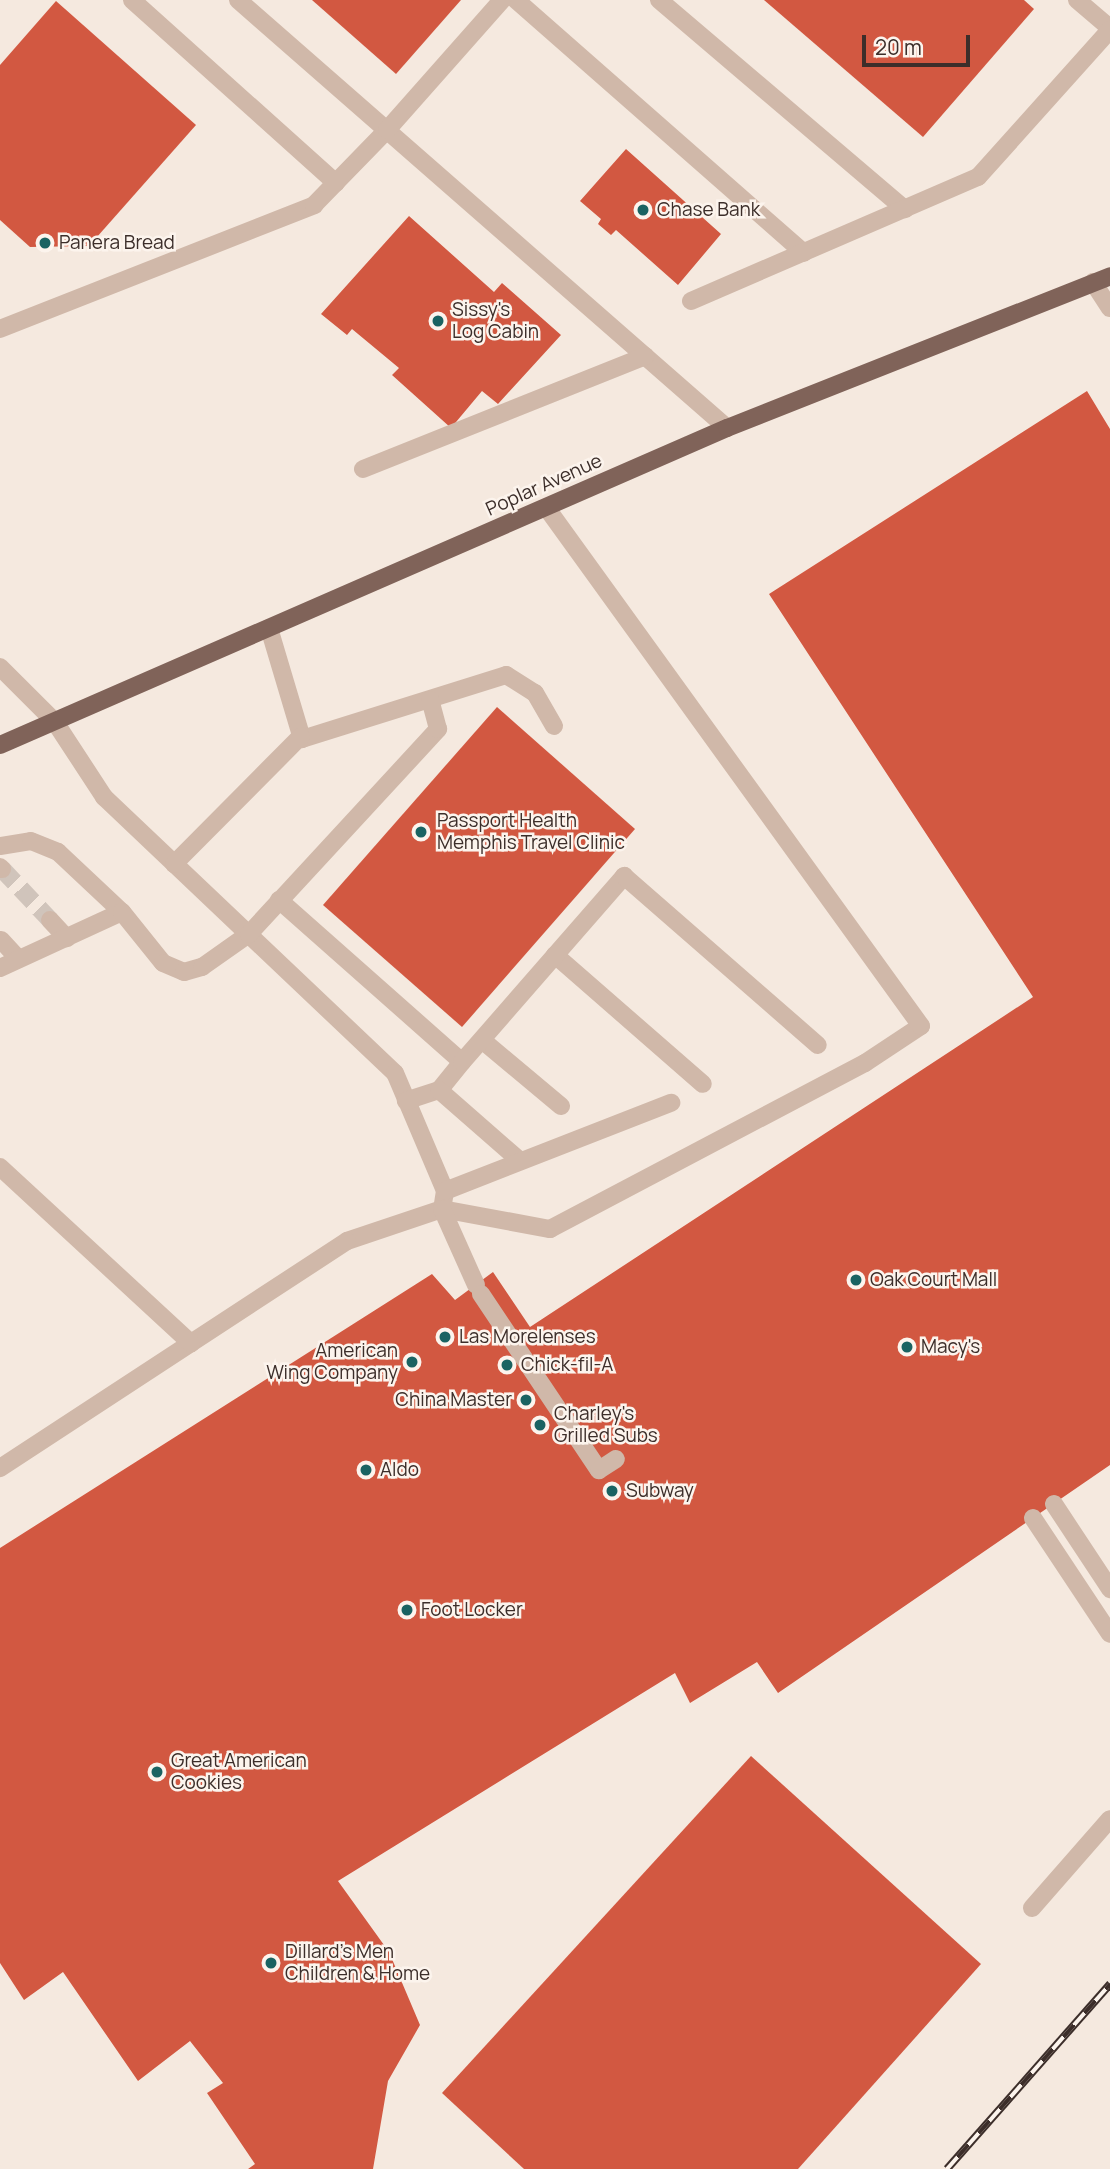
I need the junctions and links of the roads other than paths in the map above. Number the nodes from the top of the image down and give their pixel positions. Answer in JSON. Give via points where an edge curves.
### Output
{"nodes":[{"id":1,"x":132,"y":0,"type":"edge"},
{"id":2,"x":239,"y":0,"type":"edge"},
{"id":3,"x":502,"y":0,"type":"edge"},
{"id":4,"x":516,"y":0,"type":"edge"},
{"id":5,"x":659,"y":0,"type":"edge"},
{"id":6,"x":1077,"y":0,"type":"edge"},
{"id":7,"x":1110,"y":29,"type":"edge"},
{"id":8,"x":387,"y":130,"type":"junction"},
{"id":9,"x":336,"y":183,"type":"junction"},
{"id":10,"x":905,"y":209,"type":"junction"},
{"id":11,"x":804,"y":253,"type":"junction"},
{"id":12,"x":1110,"y":276,"type":"edge"},
{"id":13,"x":1093,"y":282,"type":"junction"},
{"id":14,"x":691,"y":301,"type":"dead end"},
{"id":15,"x":1110,"y":308,"type":"edge"},
{"id":16,"x":0,"y":329,"type":"edge"},
{"id":17,"x":645,"y":356,"type":"junction"},
{"id":18,"x":727,"y":428,"type":"junction"},
{"id":19,"x":363,"y":469,"type":"dead end"},
{"id":20,"x":546,"y":507,"type":"junction"},
{"id":21,"x":269,"y":628,"type":"junction"},
{"id":22,"x":0,"y":667,"type":"edge"},
{"id":23,"x":430,"y":700,"type":"junction"},
{"id":24,"x":55,"y":722,"type":"junction"},
{"id":25,"x":554,"y":726,"type":"dead end"},
{"id":26,"x":301,"y":736,"type":"junction"},
{"id":27,"x":0,"y":746,"type":"edge"},
{"id":28,"x":0,"y":846,"type":"edge"},
{"id":29,"x":174,"y":864,"type":"junction"},
{"id":30,"x":279,"y":900,"type":"junction"},
{"id":31,"x":122,"y":912,"type":"junction"},
{"id":32,"x":50,"y":920,"type":"tunnel mouth"},
{"id":33,"x":248,"y":934,"type":"junction"},
{"id":34,"x":67,"y":938,"type":"junction"},
{"id":35,"x":1,"y":940,"type":"edge"},
{"id":36,"x":555,"y":955,"type":"junction"},
{"id":37,"x":19,"y":959,"type":"junction"},
{"id":38,"x":0,"y":968,"type":"edge"},
{"id":39,"x":482,"y":1040,"type":"junction"},
{"id":40,"x":818,"y":1045,"type":"dead end"},
{"id":41,"x":462,"y":1062,"type":"junction"},
{"id":42,"x":703,"y":1084,"type":"dead end"},
{"id":43,"x":439,"y":1090,"type":"junction"},
{"id":44,"x":406,"y":1101,"type":"junction"},
{"id":45,"x":671,"y":1102,"type":"dead end"},
{"id":46,"x":561,"y":1106,"type":"dead end"},
{"id":47,"x":520,"y":1161,"type":"junction"},
{"id":48,"x":0,"y":1167,"type":"edge"},
{"id":49,"x":445,"y":1191,"type":"junction"},
{"id":50,"x":442,"y":1209,"type":"junction"},
{"id":51,"x":191,"y":1343,"type":"junction"},
{"id":52,"x":615,"y":1460,"type":"dead end"},
{"id":53,"x":0,"y":1468,"type":"edge"},
{"id":54,"x":1054,"y":1504,"type":"dead end"},
{"id":55,"x":1033,"y":1518,"type":"dead end"},
{"id":56,"x":1110,"y":1590,"type":"edge"},
{"id":57,"x":1110,"y":1634,"type":"edge"},
{"id":58,"x":1110,"y":1819,"type":"edge"},
{"id":59,"x":1032,"y":1908,"type":"dead end"}],
"edges":[{"from":1,"to":9,"type":"street"},
{"from":2,"to":8,"type":"street"},
{"from":3,"to":8,"type":"street"},
{"from":4,"to":11,"type":"street"},
{"from":5,"to":10,"type":"street"},
{"from":6,"to":7,"type":"street"},
{"from":7,"to":10,"type":"street","via":[[978,177]]},
{"from":8,"to":9,"type":"street"},
{"from":8,"to":17,"type":"street"},
{"from":9,"to":16,"type":"street","via":[[314,205]]},
{"from":10,"to":11,"type":"street"},
{"from":11,"to":14,"type":"street"},
{"from":12,"to":13,"type":"main road","name":"Poplar Avenue"},
{"from":13,"to":15,"type":"street"},
{"from":13,"to":18,"type":"main road","name":"Poplar Avenue"},
{"from":17,"to":18,"type":"street"},
{"from":17,"to":19,"type":"street"},
{"from":18,"to":20,"type":"main road","name":"Poplar Avenue"},
{"from":20,"to":21,"type":"main road","name":"Poplar Avenue"},
{"from":20,"to":50,"type":"street","via":[[921,1026],[865,1063],[550,1228]]},
{"from":21,"to":24,"type":"main road","name":"Poplar Avenue"},
{"from":21,"to":26,"type":"street"},
{"from":22,"to":24,"type":"street"},
{"from":23,"to":25,"type":"street","via":[[506,676],[535,692]]},
{"from":23,"to":26,"type":"street"},
{"from":23,"to":30,"type":"street","via":[[438,729]]},
{"from":24,"to":27,"type":"main road","name":"Poplar Avenue"},
{"from":24,"to":29,"type":"street","via":[[104,797]]},
{"from":26,"to":29,"type":"street"},
{"from":28,"to":31,"type":"street","via":[[31,841],[58,852]]},
{"from":29,"to":33,"type":"street"},
{"from":30,"to":33,"type":"street"},
{"from":30,"to":41,"type":"street"},
{"from":31,"to":33,"type":"street","via":[[163,963],[184,972],[202,967]]},
{"from":31,"to":34,"type":"street"},
{"from":32,"to":34,"type":"street"},
{"from":33,"to":44,"type":"street","via":[[395,1073]]},
{"from":34,"to":37,"type":"street"},
{"from":35,"to":37,"type":"street"},
{"from":36,"to":39,"type":"street"},
{"from":36,"to":40,"type":"street","via":[[624,876]]},
{"from":36,"to":42,"type":"street"},
{"from":37,"to":38,"type":"street"},
{"from":39,"to":41,"type":"street"},
{"from":39,"to":46,"type":"street"},
{"from":41,"to":43,"type":"street"},
{"from":43,"to":44,"type":"street"},
{"from":43,"to":47,"type":"street"},
{"from":44,"to":49,"type":"street"},
{"from":45,"to":47,"type":"street"},
{"from":47,"to":49,"type":"street"},
{"from":48,"to":51,"type":"street"},
{"from":49,"to":50,"type":"street"},
{"from":50,"to":51,"type":"street","via":[[347,1241]]},
{"from":50,"to":52,"type":"street","via":[[478,1289],[599,1470]]},
{"from":51,"to":53,"type":"street"},
{"from":54,"to":56,"type":"street"},
{"from":55,"to":57,"type":"street"},
{"from":58,"to":59,"type":"street"}]}
